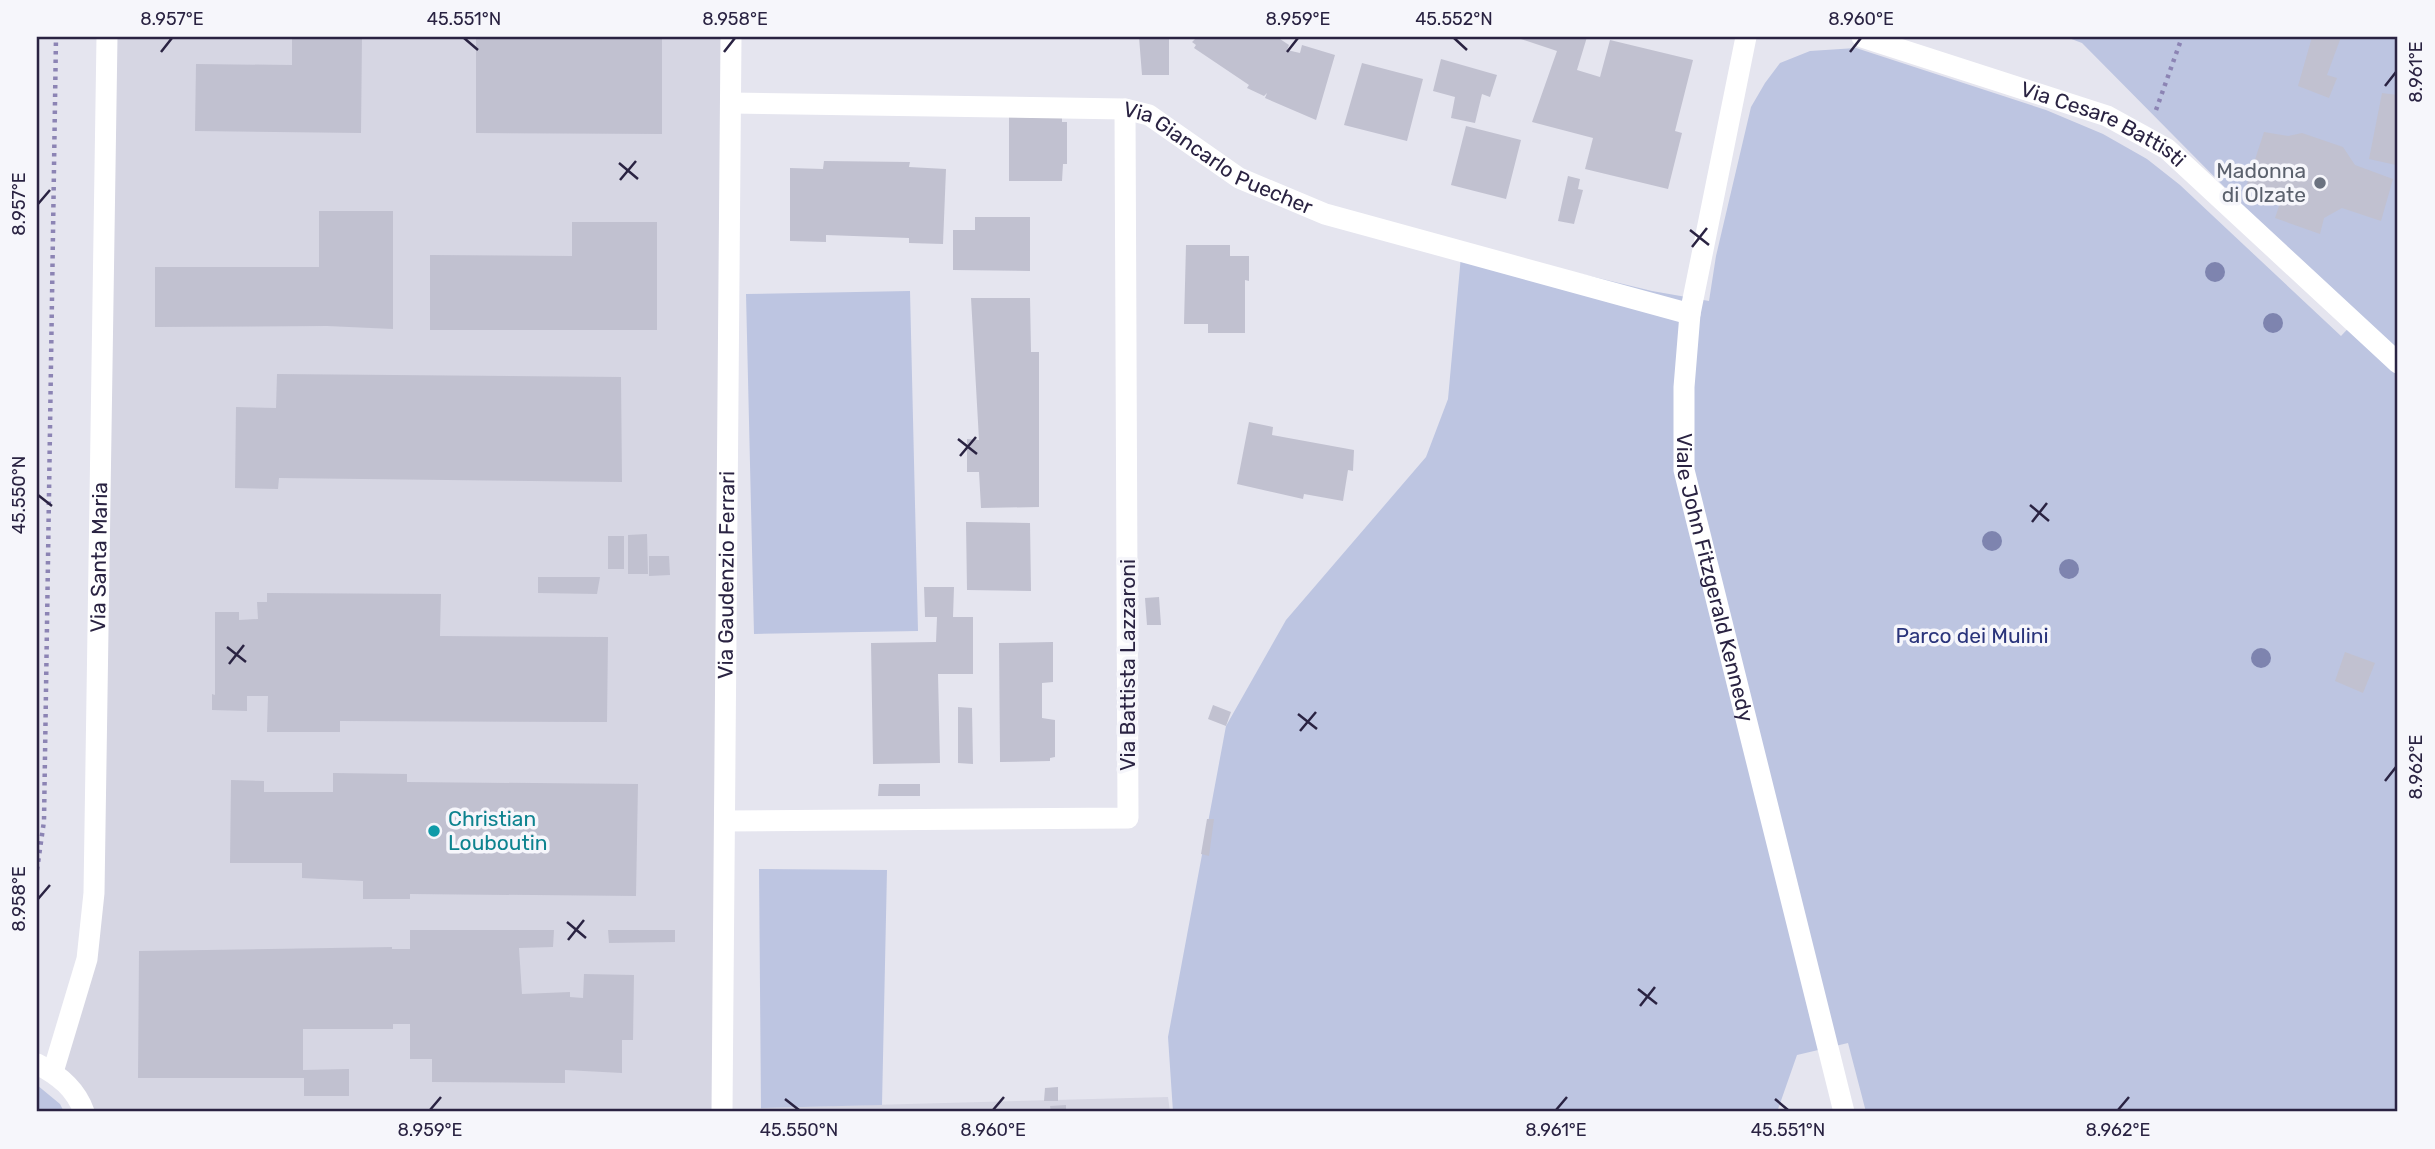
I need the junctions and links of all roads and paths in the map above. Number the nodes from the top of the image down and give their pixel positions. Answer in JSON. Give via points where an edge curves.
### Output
{"nodes":[{"id":1,"x":55,"y":37,"type":"edge"},
{"id":2,"x":107,"y":37,"type":"edge"},
{"id":3,"x":731,"y":37,"type":"edge"},
{"id":4,"x":1746,"y":37,"type":"edge"},
{"id":5,"x":1862,"y":37,"type":"edge"},
{"id":6,"x":2182,"y":37,"type":"edge"},
{"id":7,"x":731,"y":103,"type":"junction"},
{"id":8,"x":1125,"y":109,"type":"junction"},
{"id":9,"x":2147,"y":137,"type":"junction"},
{"id":10,"x":1690,"y":314,"type":"junction"},
{"id":11,"x":2398,"y":363,"type":"edge"},
{"id":12,"x":725,"y":821,"type":"junction"},
{"id":13,"x":37,"y":870,"type":"edge"},
{"id":14,"x":45,"y":1068,"type":"edge"},
{"id":15,"x":84,"y":1112,"type":"edge"},
{"id":16,"x":722,"y":1112,"type":"edge"},
{"id":17,"x":1844,"y":1112,"type":"edge"}],
"edges":[{"from":1,"to":13,"type":"path","via":[[44,821]]},
{"from":2,"to":14,"type":"street","name":"Via Santa Maria","via":[[94,893],[87,958]]},
{"from":3,"to":7,"type":"street","name":"Via Gaudenzio Ferrari"},
{"from":4,"to":10,"type":"street","name":"Viale John Fitzgerald Kennedy"},
{"from":5,"to":9,"type":"street","name":"Via Cesare Battisti","via":[[2107,116]]},
{"from":6,"to":9,"type":"path"},
{"from":7,"to":8,"type":"street","name":"Via Giancarlo Puecher"},
{"from":7,"to":12,"type":"street","name":"Via Gaudenzio Ferrari"},
{"from":8,"to":10,"type":"street","name":"Via Giancarlo Puecher","via":[[1149,116],[1239,178],[1325,214]]},
{"from":8,"to":12,"type":"street","name":"Via Battista Lazzaroni","via":[[1128,818]]},
{"from":9,"to":11,"type":"street","name":"Via Cesare Battisti","via":[[2187,164]]},
{"from":10,"to":17,"type":"street","name":"Viale John Fitzgerald Kennedy","via":[[1684,471]]},
{"from":12,"to":16,"type":"street","name":"Via Gaudenzio Ferrari"},
{"from":14,"to":15,"type":"street","name":"Via Santa Maria","via":[[69,1086]]}]}
